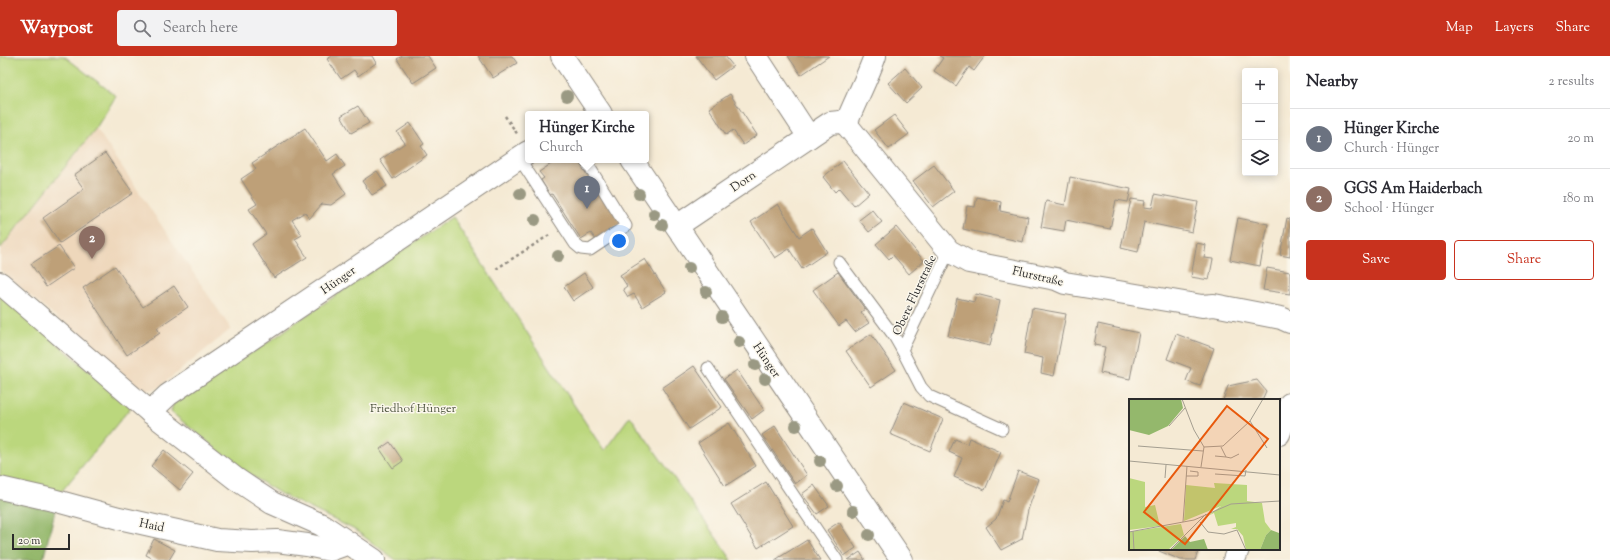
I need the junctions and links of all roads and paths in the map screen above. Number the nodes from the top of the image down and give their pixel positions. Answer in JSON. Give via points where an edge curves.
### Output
{"nodes":[{"id":1,"x":562,"y":56,"type":"edge"},
{"id":2,"x":756,"y":56,"type":"edge"},
{"id":3,"x":875,"y":56,"type":"edge"},
{"id":4,"x":594,"y":111,"type":"edge"},
{"id":5,"x":846,"y":124,"type":"junction"},
{"id":6,"x":809,"y":137,"type":"junction"},
{"id":7,"x":524,"y":155,"type":"edge"},
{"id":8,"x":528,"y":163,"type":"edge"},
{"id":9,"x":587,"y":163,"type":"edge"},
{"id":10,"x":634,"y":163,"type":"edge"},
{"id":11,"x":563,"y":226,"type":"junction"},
{"id":12,"x":677,"y":226,"type":"junction"},
{"id":13,"x":949,"y":251,"type":"junction"},
{"id":14,"x":839,"y":262,"type":"dead end"},
{"id":15,"x":496,"y":269,"type":"dead end"},
{"id":16,"x":0,"y":283,"type":"edge"},
{"id":17,"x":1290,"y":322,"type":"edge"},
{"id":18,"x":902,"y":350,"type":"junction"},
{"id":19,"x":708,"y":368,"type":"dead end"},
{"id":20,"x":1290,"y":404,"type":"edge"},
{"id":21,"x":150,"y":412,"type":"junction"},
{"id":22,"x":1002,"y":429,"type":"dead end"},
{"id":23,"x":1280,"y":431,"type":"edge"},
{"id":24,"x":0,"y":488,"type":"edge"},
{"id":25,"x":349,"y":543,"type":"junction"},
{"id":26,"x":1238,"y":550,"type":"edge"},
{"id":27,"x":249,"y":551,"type":"edge"},
{"id":28,"x":374,"y":560,"type":"edge"},
{"id":29,"x":838,"y":560,"type":"edge"},
{"id":30,"x":902,"y":560,"type":"edge"},
{"id":31,"x":1234,"y":560,"type":"edge"}],
"edges":[{"from":1,"to":4,"type":"street"},
{"from":2,"to":6,"type":"street"},
{"from":3,"to":5,"type":"street"},
{"from":5,"to":6,"type":"street","name":"Dorn","via":[[830,123]]},
{"from":5,"to":13,"type":"street","name":"Flurstraße"},
{"from":6,"to":12,"type":"street","name":"Dorn"},
{"from":7,"to":21,"type":"street","name":"Hünger","via":[[168,395]]},
{"from":8,"to":11,"type":"lane"},
{"from":9,"to":11,"type":"lane","via":[[626,226],[590,250],[582,249],[575,244]]},
{"from":10,"to":12,"type":"street","name":"Hünger"},
{"from":11,"to":15,"type":"path"},
{"from":12,"to":30,"type":"street","name":"Hünger"},
{"from":13,"to":17,"type":"street","name":"Flurstraße","via":[[969,262],[1065,283],[1202,306],[1214,305]]},
{"from":13,"to":18,"type":"lane","name":"Obere Flurstraße"},
{"from":14,"to":18,"type":"lane","name":"Obere Flurstraße"},
{"from":16,"to":21,"type":"street"},
{"from":18,"to":22,"type":"lane","name":"Obere Flurstraße","via":[[928,396]]},
{"from":19,"to":29,"type":"lane"},
{"from":20,"to":23,"type":"street"},
{"from":21,"to":25,"type":"street","via":[[236,479],[272,503],[322,525]]},
{"from":24,"to":27,"type":"street","name":"Haid","via":[[217,540]]},
{"from":25,"to":27,"type":"street","name":"Haid","via":[[330,550],[277,541]]},
{"from":25,"to":28,"type":"street"},
{"from":26,"to":31,"type":"street"}]}
